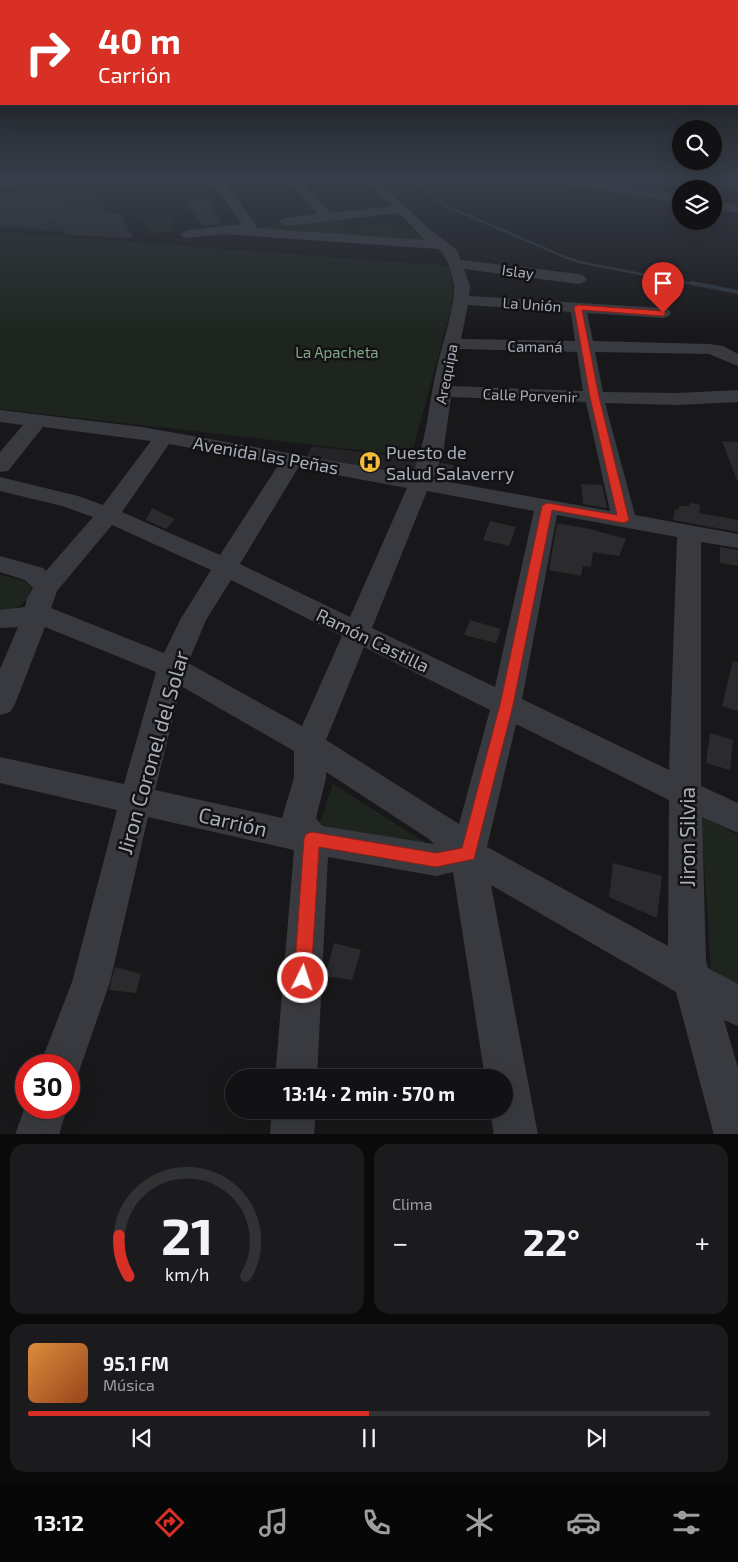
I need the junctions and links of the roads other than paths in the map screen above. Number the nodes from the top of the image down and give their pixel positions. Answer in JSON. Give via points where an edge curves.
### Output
{"nodes":[{"id":1,"x":215,"y":231,"type":"edge"},
{"id":2,"x":236,"y":231,"type":"edge"},
{"id":3,"x":423,"y":231,"type":"edge"},
{"id":4,"x":188,"y":234,"type":"dead end"},
{"id":5,"x":443,"y":245,"type":"junction"},
{"id":6,"x":457,"y":264,"type":"junction"},
{"id":7,"x":579,"y":279,"type":"dead end"},
{"id":8,"x":461,"y":300,"type":"junction"},
{"id":9,"x":578,"y":307,"type":"junction"},
{"id":10,"x":663,"y":313,"type":"dead end"},
{"id":11,"x":451,"y":344,"type":"junction"},
{"id":12,"x":586,"y":346,"type":"junction"},
{"id":13,"x":738,"y":361,"type":"edge"},
{"id":14,"x":442,"y":391,"type":"junction"},
{"id":15,"x":738,"y":396,"type":"edge"},
{"id":16,"x":594,"y":397,"type":"junction"},
{"id":17,"x":0,"y":416,"type":"edge"},
{"id":18,"x":38,"y":420,"type":"junction"},
{"id":19,"x":164,"y":437,"type":"junction"},
{"id":20,"x":292,"y":460,"type":"junction"},
{"id":21,"x":0,"y":466,"type":"edge"},
{"id":22,"x":420,"y":482,"type":"junction"},
{"id":23,"x":0,"y":484,"type":"edge"},
{"id":24,"x":547,"y":506,"type":"junction"},
{"id":25,"x":108,"y":515,"type":"junction"},
{"id":26,"x":624,"y":520,"type":"junction"},
{"id":27,"x":689,"y":532,"type":"junction"},
{"id":28,"x":738,"y":541,"type":"edge"},
{"id":29,"x":0,"y":564,"type":"edge"},
{"id":30,"x":225,"y":567,"type":"junction"},
{"id":31,"x":46,"y":588,"type":"junction"},
{"id":32,"x":37,"y":613,"type":"junction"},
{"id":33,"x":0,"y":619,"type":"edge"},
{"id":34,"x":358,"y":633,"type":"junction"},
{"id":35,"x":172,"y":667,"type":"junction"},
{"id":36,"x":0,"y":704,"type":"edge"},
{"id":37,"x":506,"y":705,"type":"junction"},
{"id":38,"x":309,"y":745,"type":"junction"},
{"id":39,"x":0,"y":770,"type":"edge"},
{"id":40,"x":685,"y":793,"type":"junction"},
{"id":41,"x":136,"y":799,"type":"junction"},
{"id":42,"x":738,"y":819,"type":"edge"},
{"id":43,"x":312,"y":839,"type":"junction"},
{"id":44,"x":468,"y":854,"type":"junction"},
{"id":45,"x":693,"y":981,"type":"junction"},
{"id":46,"x":738,"y":1006,"type":"edge"},
{"id":47,"x":65,"y":1054,"type":"edge"},
{"id":48,"x":297,"y":1069,"type":"edge"},
{"id":49,"x":42,"y":1119,"type":"edge"},
{"id":50,"x":293,"y":1119,"type":"edge"},
{"id":51,"x":37,"y":1134,"type":"edge"},
{"id":52,"x":292,"y":1134,"type":"edge"},
{"id":53,"x":516,"y":1134,"type":"edge"},
{"id":54,"x":736,"y":1134,"type":"edge"}],
"edges":[{"from":1,"to":4,"type":"street"},
{"from":2,"to":5,"type":"street"},
{"from":3,"to":5,"type":"street"},
{"from":5,"to":6,"type":"street"},
{"from":6,"to":7,"type":"street","name":"Islay"},
{"from":6,"to":8,"type":"street","name":"Arequipa"},
{"from":8,"to":9,"type":"street","name":"La Unión"},
{"from":8,"to":11,"type":"street","name":"Arequipa"},
{"from":9,"to":10,"type":"street","name":"La Unión"},
{"from":9,"to":12,"type":"street"},
{"from":11,"to":12,"type":"street","name":"Camaná"},
{"from":11,"to":14,"type":"street","name":"Arequipa"},
{"from":12,"to":13,"type":"street","name":"Camaná","via":[[709,349]]},
{"from":12,"to":16,"type":"street"},
{"from":14,"to":16,"type":"street","name":"Calle Porvenir"},
{"from":14,"to":22,"type":"street","name":"Arequipa","via":[[432,454]]},
{"from":15,"to":16,"type":"street","name":"Calle Porvenir","via":[[678,399]]},
{"from":16,"to":26,"type":"street"},
{"from":17,"to":18,"type":"street","name":"Avenida las Peñas"},
{"from":18,"to":19,"type":"street","name":"Avenida las Peñas"},
{"from":18,"to":21,"type":"street"},
{"from":19,"to":20,"type":"street","name":"Avenida las Peñas"},
{"from":19,"to":25,"type":"street"},
{"from":20,"to":22,"type":"street","name":"Avenida las Peñas"},
{"from":20,"to":30,"type":"street","name":"Jiron Coronel del Solar"},
{"from":22,"to":24,"type":"street","name":"Avenida las Peñas"},
{"from":22,"to":34,"type":"street","name":"Arequipa"},
{"from":23,"to":25,"type":"street","name":"Ramón Castilla","via":[[70,501]]},
{"from":24,"to":26,"type":"street","name":"Avenida las Peñas"},
{"from":24,"to":37,"type":"street"},
{"from":25,"to":30,"type":"street","name":"Ramón Castilla"},
{"from":25,"to":31,"type":"street"},
{"from":26,"to":27,"type":"street","name":"Avenida las Peñas"},
{"from":27,"to":28,"type":"street","name":"Avenida las Peñas"},
{"from":27,"to":40,"type":"street","name":"Jiron Silvia"},
{"from":29,"to":31,"type":"street","via":[[34,574]]},
{"from":30,"to":34,"type":"street","name":"Ramón Castilla"},
{"from":30,"to":35,"type":"street","name":"Jiron Coronel del Solar","via":[[193,620]]},
{"from":31,"to":32,"type":"street"},
{"from":32,"to":33,"type":"street"},
{"from":32,"to":35,"type":"street"},
{"from":32,"to":36,"type":"street"},
{"from":34,"to":37,"type":"street","name":"Ramón Castilla"},
{"from":34,"to":38,"type":"street","name":"Arequipa"},
{"from":35,"to":38,"type":"street"},
{"from":35,"to":41,"type":"street","name":"Jiron Coronel del Solar"},
{"from":37,"to":40,"type":"street","name":"Ramón Castilla"},
{"from":37,"to":44,"type":"street"},
{"from":38,"to":43,"type":"street","via":[[310,778],[298,822]]},
{"from":38,"to":44,"type":"street","via":[[441,828]]},
{"from":39,"to":41,"type":"street","name":"Carrión"},
{"from":40,"to":42,"type":"street","name":"Ramón Castilla"},
{"from":40,"to":45,"type":"street","name":"Jiron Silvia","via":[[687,961]]},
{"from":41,"to":43,"type":"street","name":"Carrión"},
{"from":41,"to":47,"type":"street","name":"Jiron Coronel del Solar","via":[[91,982]]},
{"from":43,"to":44,"type":"street","name":"Carrión","via":[[436,860]]},
{"from":43,"to":48,"type":"street"},
{"from":44,"to":45,"type":"street"},
{"from":44,"to":53,"type":"street"},
{"from":45,"to":46,"type":"street"},
{"from":45,"to":54,"type":"street","name":"Jiron Silvia"},
{"from":49,"to":51,"type":"street"},
{"from":50,"to":52,"type":"street"}]}
